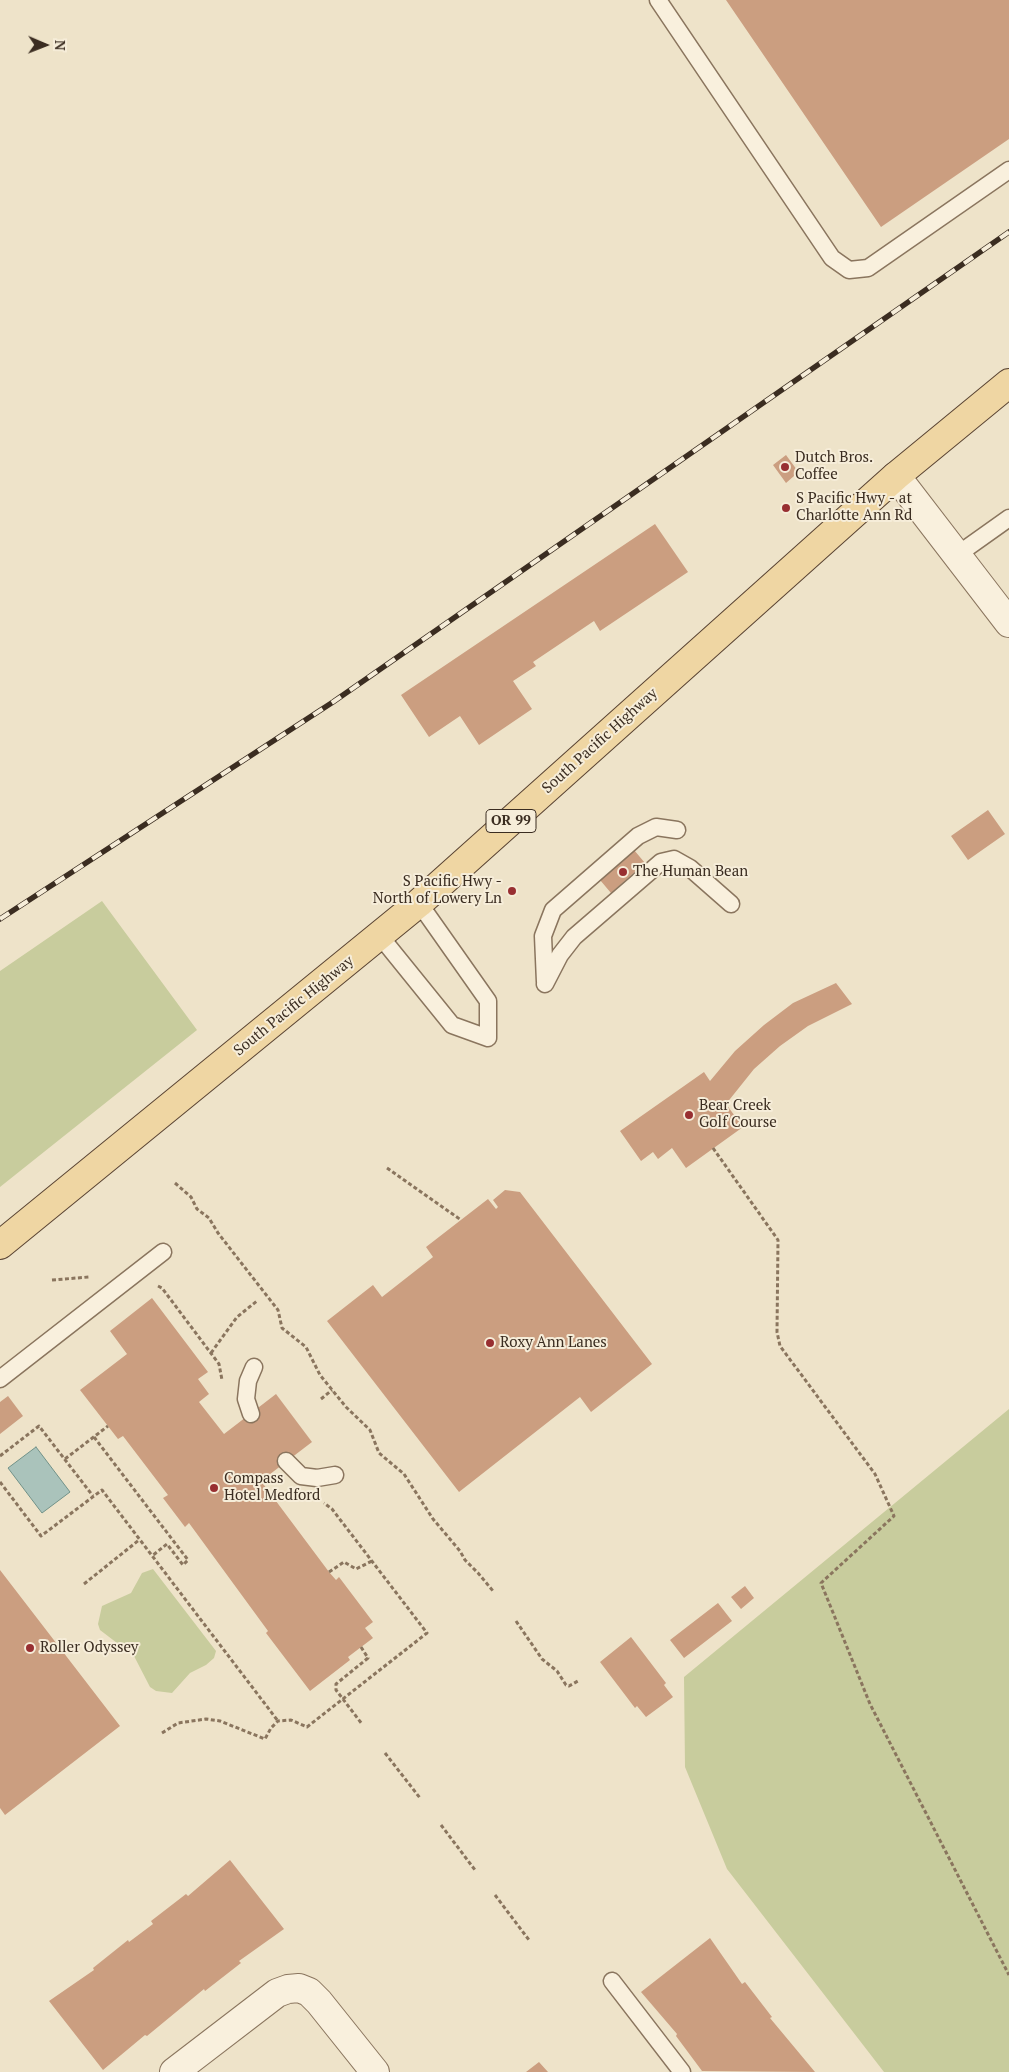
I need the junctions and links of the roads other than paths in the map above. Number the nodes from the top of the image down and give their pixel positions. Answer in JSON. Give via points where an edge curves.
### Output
{"nodes":[{"id":1,"x":658,"y":0,"type":"edge"},
{"id":2,"x":1009,"y":170,"type":"edge"},
{"id":3,"x":1009,"y":383,"type":"edge"},
{"id":4,"x":896,"y":476,"type":"junction"},
{"id":5,"x":1009,"y":518,"type":"edge"},
{"id":6,"x":957,"y":555,"type":"junction"},
{"id":7,"x":1009,"y":623,"type":"edge"},
{"id":8,"x":677,"y":830,"type":"dead end"},
{"id":9,"x":418,"y":903,"type":"junction"},
{"id":10,"x":732,"y":904,"type":"dead end"},
{"id":11,"x":380,"y":936,"type":"junction"},
{"id":12,"x":0,"y":1245,"type":"edge"},
{"id":13,"x":163,"y":1252,"type":"dead end"},
{"id":14,"x":254,"y":1367,"type":"dead end"},
{"id":15,"x":0,"y":1379,"type":"edge"},
{"id":16,"x":251,"y":1414,"type":"dead end"},
{"id":17,"x":286,"y":1461,"type":"dead end"},
{"id":18,"x":335,"y":1475,"type":"dead end"},
{"id":19,"x":612,"y":1981,"type":"dead end"},
{"id":20,"x":174,"y":2072,"type":"edge"},
{"id":21,"x":375,"y":2072,"type":"edge"},
{"id":22,"x":682,"y":2072,"type":"edge"}],
"edges":[{"from":1,"to":2,"type":"lane","via":[[832,258],[849,270],[868,268]]},
{"from":3,"to":4,"type":"main road","name":"South Pacific Highway","number":"OR 99"},
{"from":4,"to":6,"type":"street"},
{"from":4,"to":9,"type":"main road","name":"South Pacific Highway","number":"OR 99"},
{"from":5,"to":6,"type":"lane"},
{"from":6,"to":7,"type":"street"},
{"from":8,"to":10,"type":"lane","via":[[656,827],[638,836],[553,910],[543,936],[545,984],[574,937],[661,862],[674,859],[690,868]]},
{"from":9,"to":11,"type":"main road","name":"South Pacific Highway","number":"OR 99"},
{"from":9,"to":11,"type":"lane","via":[[488,1001],[488,1038],[452,1025]]},
{"from":11,"to":12,"type":"main road","name":"South Pacific Highway","number":"OR 99"},
{"from":13,"to":15,"type":"lane"},
{"from":14,"to":16,"type":"lane","via":[[246,1399]]},
{"from":17,"to":18,"type":"lane","via":[[301,1476]]},
{"from":19,"to":22,"type":"lane"},
{"from":20,"to":21,"type":"street","via":[[288,1988],[309,1992]]}]}
